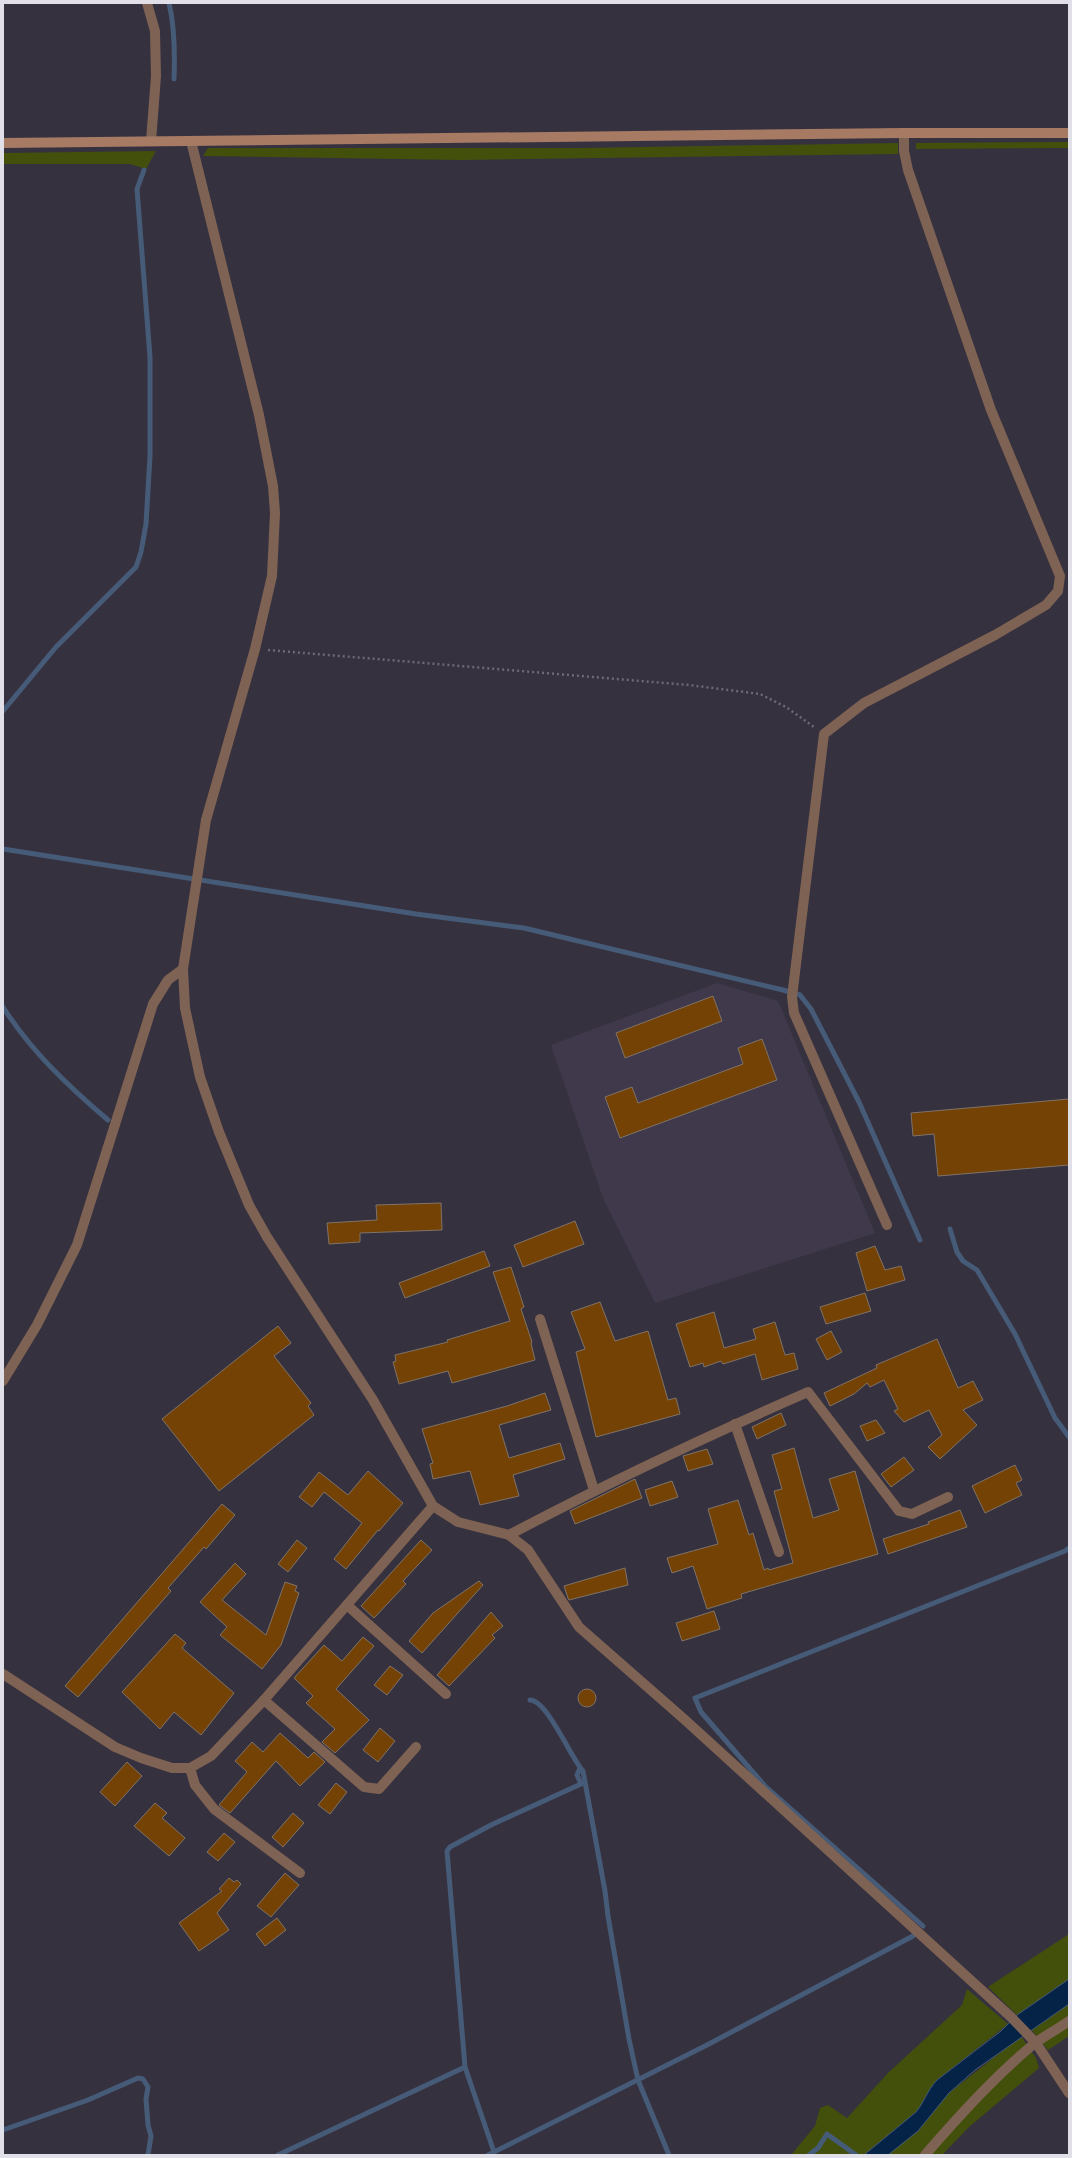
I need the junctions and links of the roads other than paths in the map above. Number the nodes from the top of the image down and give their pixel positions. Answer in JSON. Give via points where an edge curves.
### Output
{"nodes":[{"id":1,"x":147,"y":3,"type":"edge"},
{"id":2,"x":904,"y":133,"type":"junction"},
{"id":3,"x":1069,"y":133,"type":"edge"},
{"id":4,"x":152,"y":141,"type":"junction"},
{"id":5,"x":191,"y":141,"type":"junction"},
{"id":6,"x":3,"y":143,"type":"edge"},
{"id":7,"x":183,"y":969,"type":"junction"},
{"id":8,"x":887,"y":1225,"type":"dead end"},
{"id":9,"x":540,"y":1319,"type":"dead end"},
{"id":10,"x":3,"y":1381,"type":"edge"},
{"id":11,"x":735,"y":1424,"type":"junction"},
{"id":12,"x":594,"y":1490,"type":"junction"},
{"id":13,"x":948,"y":1497,"type":"dead end"},
{"id":14,"x":433,"y":1506,"type":"junction"},
{"id":15,"x":509,"y":1535,"type":"junction"},
{"id":16,"x":778,"y":1552,"type":"dead end"},
{"id":17,"x":347,"y":1605,"type":"junction"},
{"id":18,"x":3,"y":1674,"type":"edge"},
{"id":19,"x":446,"y":1694,"type":"dead end"},
{"id":20,"x":264,"y":1700,"type":"junction"},
{"id":21,"x":416,"y":1748,"type":"dead end"},
{"id":22,"x":190,"y":1768,"type":"junction"},
{"id":23,"x":300,"y":1873,"type":"dead end"},
{"id":24,"x":1069,"y":2021,"type":"edge"},
{"id":25,"x":1036,"y":2043,"type":"junction"},
{"id":26,"x":1069,"y":2093,"type":"edge"},
{"id":27,"x":925,"y":2155,"type":"edge"}],
"edges":[{"from":1,"to":4,"type":"street","via":[[155,31],[156,76]]},
{"from":2,"to":3,"type":"main road"},
{"from":2,"to":5,"type":"main road"},
{"from":2,"to":8,"type":"street","via":[[904,151],[910,177],[991,410],[1033,515],[1059,570],[1058,591],[1046,605],[995,635],[864,703],[824,734],[793,987],[794,1013]]},
{"from":4,"to":5,"type":"main road"},
{"from":4,"to":6,"type":"main road"},
{"from":5,"to":7,"type":"street","via":[[259,415],[273,486],[275,548],[272,576],[255,649],[206,820]]},
{"from":7,"to":10,"type":"street","via":[[168,980],[153,1004],[77,1245],[37,1325]]},
{"from":7,"to":14,"type":"street","via":[[185,1008],[200,1077],[249,1205],[267,1238],[373,1400]]},
{"from":9,"to":12,"type":"street"},
{"from":11,"to":12,"type":"street"},
{"from":11,"to":13,"type":"street","via":[[808,1392],[899,1511],[912,1514]]},
{"from":11,"to":16,"type":"street"},
{"from":12,"to":15,"type":"street"},
{"from":14,"to":15,"type":"street","via":[[458,1522]]},
{"from":14,"to":17,"type":"street"},
{"from":15,"to":25,"type":"street","via":[[528,1550],[579,1627],[684,1719],[1011,2017]]},
{"from":17,"to":19,"type":"street"},
{"from":17,"to":20,"type":"street"},
{"from":18,"to":22,"type":"street","via":[[115,1747],[172,1768]]},
{"from":20,"to":21,"type":"street","via":[[364,1787],[379,1789]]},
{"from":20,"to":22,"type":"street","via":[[211,1756]]},
{"from":22,"to":23,"type":"street","via":[[195,1785],[214,1809]]},
{"from":24,"to":25,"type":"street"},
{"from":25,"to":26,"type":"street"},
{"from":25,"to":27,"type":"street","via":[[958,2117]]}]}
